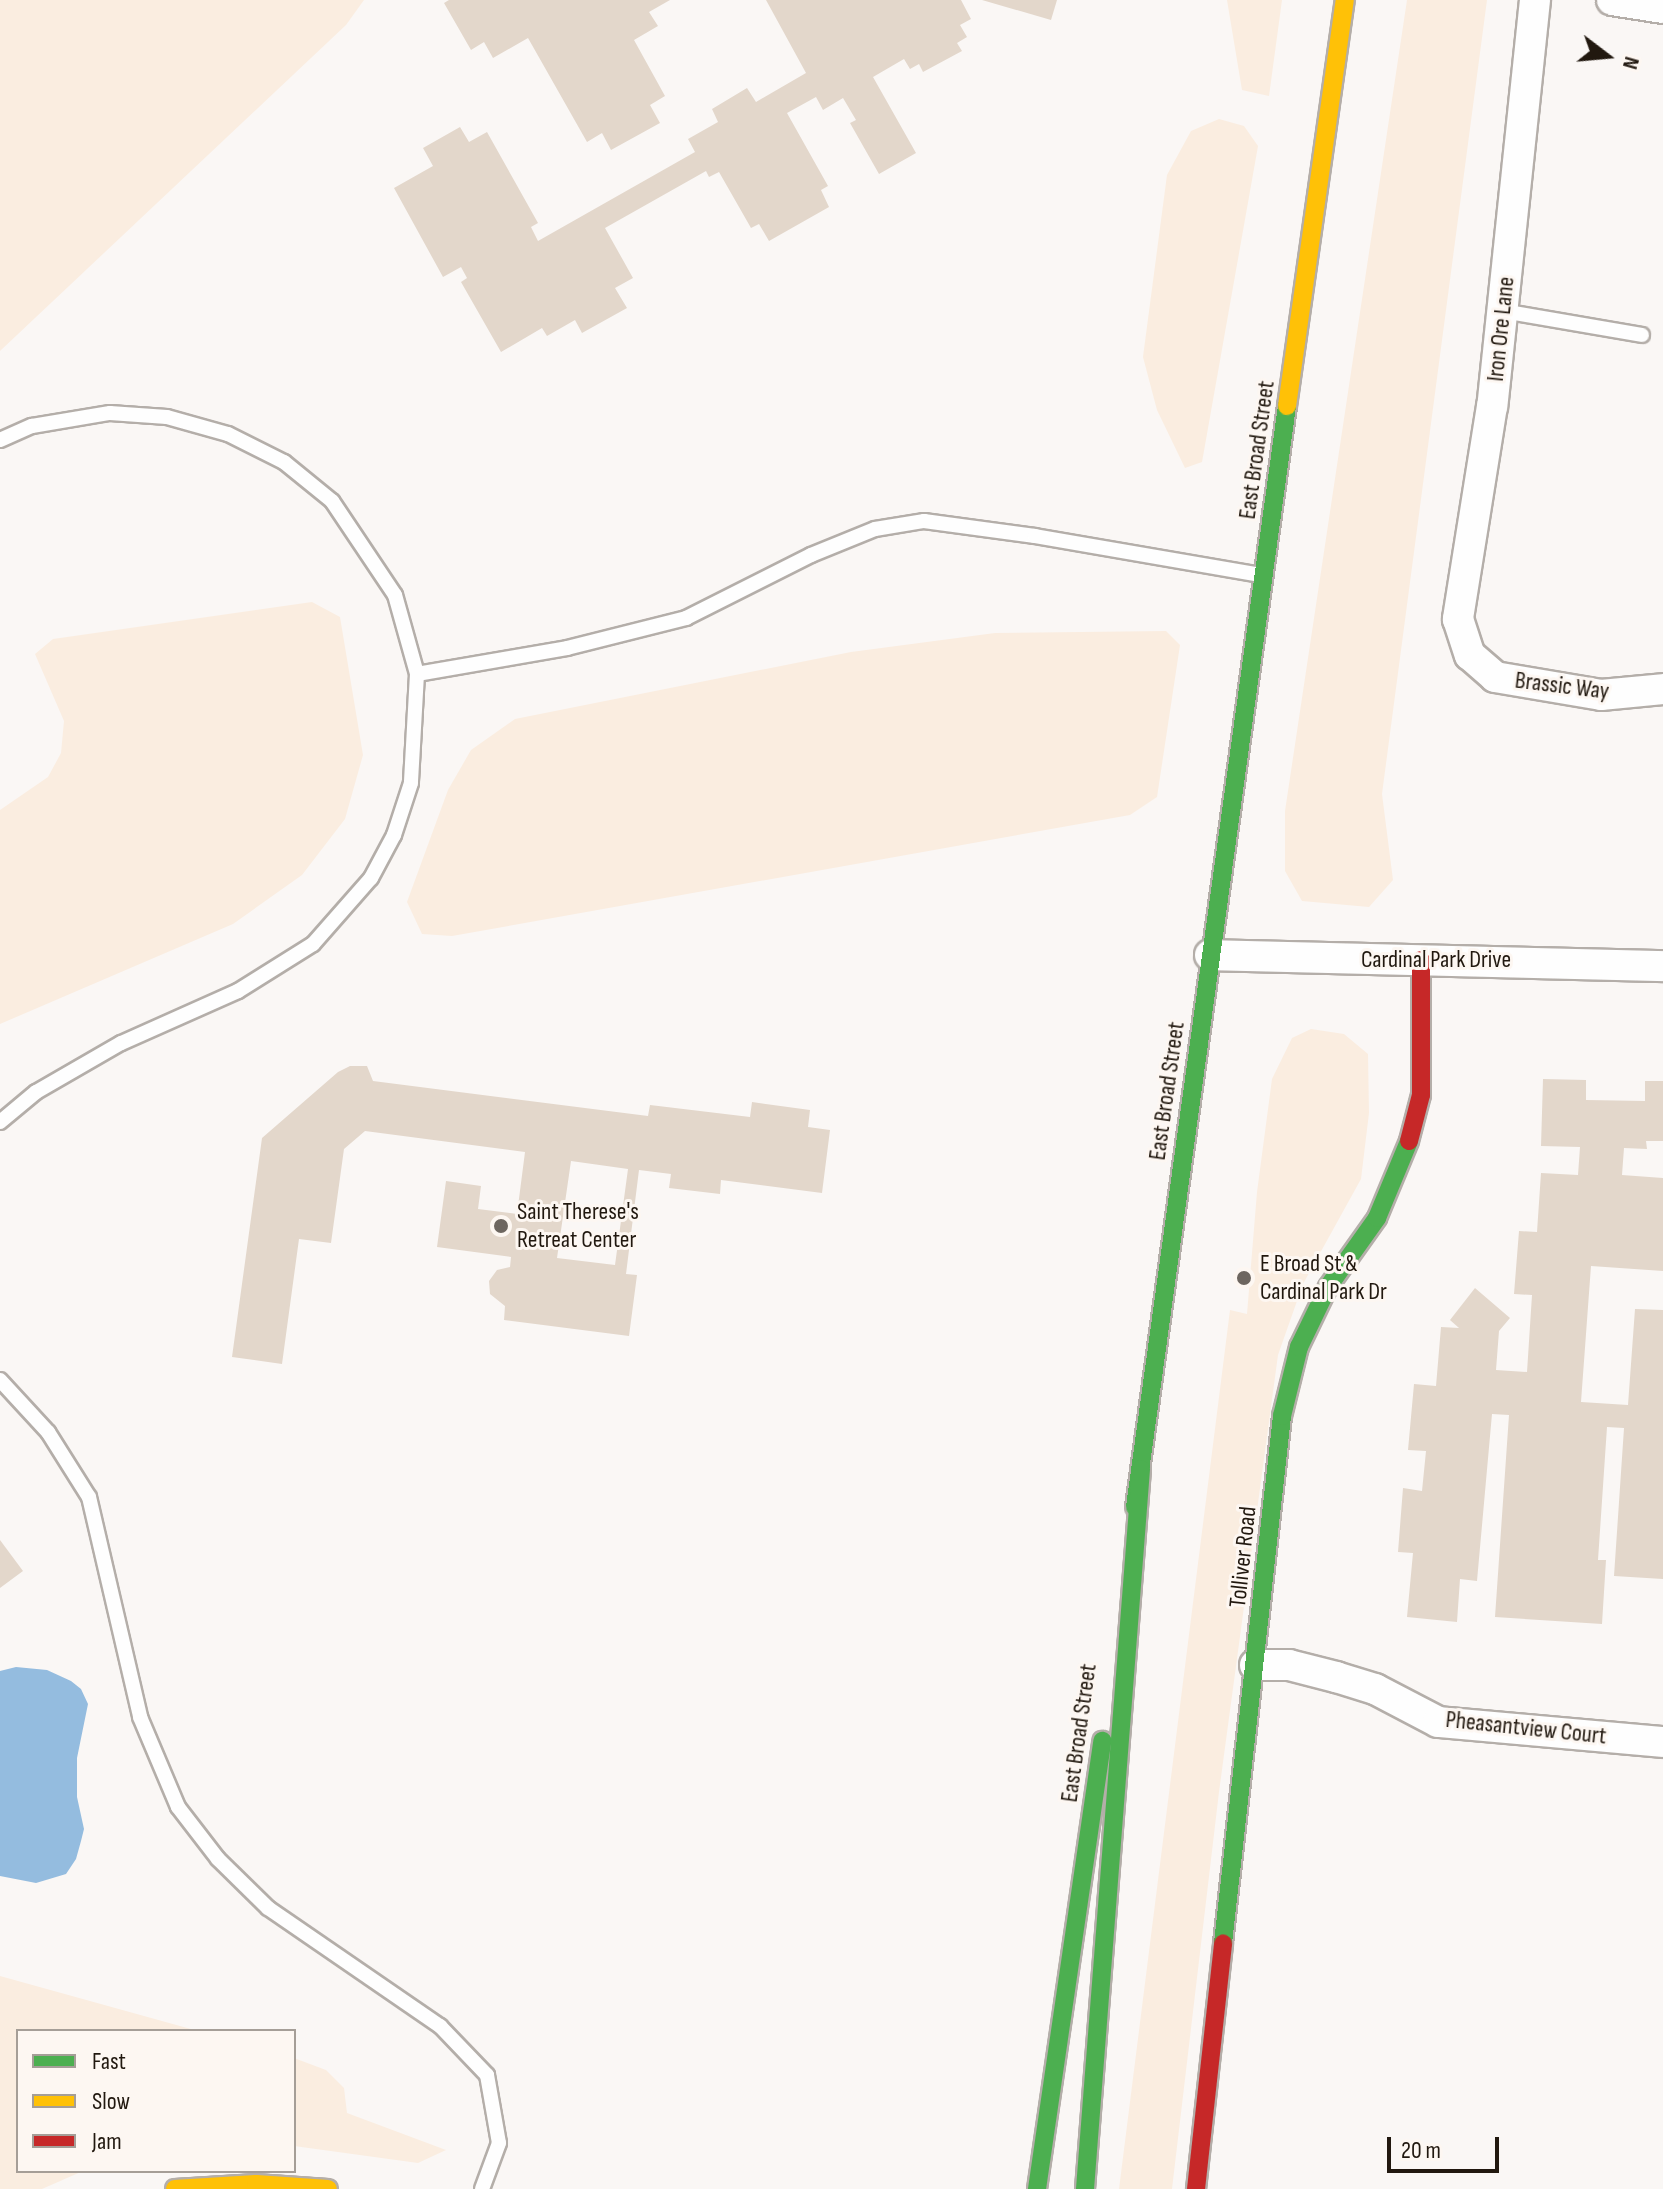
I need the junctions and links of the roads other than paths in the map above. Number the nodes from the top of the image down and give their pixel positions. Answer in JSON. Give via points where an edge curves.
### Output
{"nodes":[{"id":1,"x":1345,"y":0,"type":"edge"},
{"id":2,"x":1535,"y":0,"type":"edge"},
{"id":3,"x":1612,"y":0,"type":"edge"},
{"id":4,"x":1663,"y":8,"type":"edge"},
{"id":5,"x":1503,"y":311,"type":"junction"},
{"id":6,"x":1642,"y":335,"type":"dead end"},
{"id":7,"x":0,"y":440,"type":"edge"},
{"id":8,"x":1264,"y":576,"type":"junction"},
{"id":9,"x":1470,"y":655,"type":"joint"},
{"id":10,"x":417,"y":674,"type":"junction"},
{"id":11,"x":1663,"y":689,"type":"edge"},
{"id":12,"x":1210,"y":955,"type":"junction"},
{"id":13,"x":1421,"y":960,"type":"junction"},
{"id":14,"x":1663,"y":966,"type":"edge"},
{"id":15,"x":0,"y":1122,"type":"edge"},
{"id":16,"x":0,"y":1380,"type":"edge"},
{"id":17,"x":1141,"y":1469,"type":"junction"},
{"id":18,"x":1255,"y":1665,"type":"junction"},
{"id":19,"x":1663,"y":1742,"type":"edge"},
{"id":20,"x":175,"y":2189,"type":"edge"},
{"id":21,"x":328,"y":2189,"type":"edge"},
{"id":22,"x":482,"y":2189,"type":"edge"},
{"id":23,"x":1037,"y":2189,"type":"edge"},
{"id":24,"x":1085,"y":2189,"type":"edge"},
{"id":25,"x":1196,"y":2189,"type":"edge"}],
"edges":[{"from":1,"to":8,"type":"main road","name":"East Broad Street"},
{"from":2,"to":5,"type":"street","name":"Iron Ore Lane"},
{"from":3,"to":4,"type":"street"},
{"from":5,"to":6,"type":"lane"},
{"from":5,"to":9,"type":"street","name":"Iron Ore Lane","via":[[1461,584],[1458,619]]},
{"from":7,"to":10,"type":"lane","via":[[32,426],[110,413],[167,417],[228,434],[284,462],[332,501],[395,595]]},
{"from":8,"to":10,"type":"lane","via":[[924,521],[875,529],[811,555],[686,618],[567,648]]},
{"from":8,"to":12,"type":"main road","name":"East Broad Street"},
{"from":9,"to":11,"type":"street","name":"Brassic Way","via":[[1495,677],[1524,684],[1601,695]]},
{"from":10,"to":15,"type":"lane","via":[[411,783],[394,835],[371,878],[313,944],[238,991],[121,1043],[36,1092]]},
{"from":12,"to":13,"type":"street","name":"Cardinal Park Drive"},
{"from":12,"to":17,"type":"main road","name":"East Broad Street"},
{"from":13,"to":14,"type":"street","name":"Cardinal Park Drive"},
{"from":13,"to":18,"type":"main road","name":"Tolliver Road","via":[[1421,1095],[1415,1128],[1377,1218],[1328,1287],[1299,1347],[1282,1416]]},
{"from":16,"to":22,"type":"lane","via":[[48,1432],[89,1497],[140,1717],[178,1807],[218,1859],[268,1908],[440,2026],[487,2075],[499,2143]]},
{"from":17,"to":23,"type":"main road","name":"East Broad Street"},
{"from":17,"to":24,"type":"main road"},
{"from":18,"to":19,"type":"street","name":"Pheasantview Court","via":[[1289,1665],[1375,1689],[1438,1722]]},
{"from":18,"to":25,"type":"main road","name":"Tolliver Road"},
{"from":20,"to":21,"type":"main road","via":[[256,2184]]}]}
